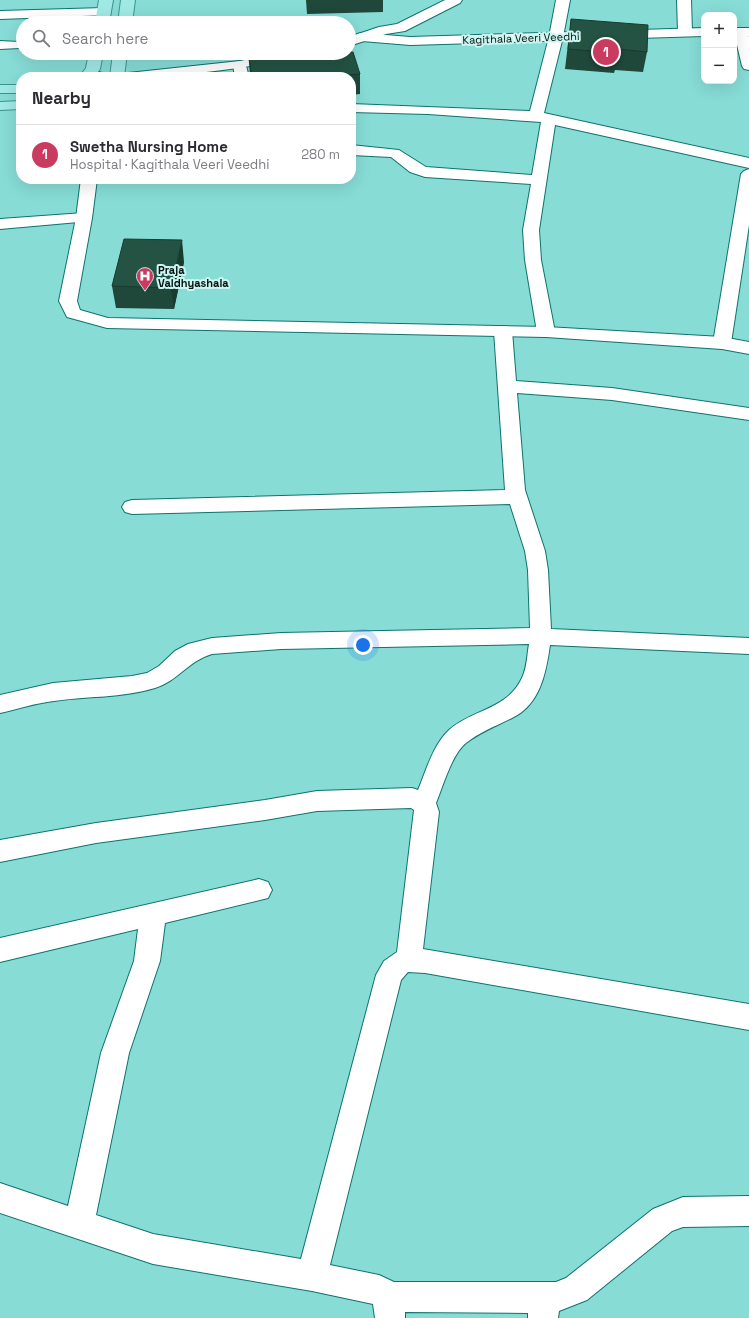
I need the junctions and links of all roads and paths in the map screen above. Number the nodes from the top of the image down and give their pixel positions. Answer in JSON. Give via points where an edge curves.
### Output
{"nodes":[{"id":1,"x":32,"y":0,"type":"edge"},
{"id":2,"x":128,"y":0,"type":"edge"},
{"id":3,"x":434,"y":0,"type":"edge"},
{"id":4,"x":455,"y":0,"type":"edge"},
{"id":5,"x":563,"y":0,"type":"edge"},
{"id":6,"x":684,"y":0,"type":"edge"},
{"id":7,"x":104,"y":12,"type":"edge"},
{"id":8,"x":26,"y":14,"type":"junction"},
{"id":9,"x":0,"y":15,"type":"edge"},
{"id":10,"x":126,"y":16,"type":"edge"},
{"id":11,"x":384,"y":30,"type":"junction"},
{"id":12,"x":685,"y":32,"type":"junction"},
{"id":13,"x":701,"y":32,"type":"edge"},
{"id":14,"x":741,"y":32,"type":"edge"},
{"id":15,"x":556,"y":37,"type":"junction"},
{"id":16,"x":356,"y":40,"type":"edge"},
{"id":17,"x":95,"y":60,"type":"edge"},
{"id":18,"x":119,"y":60,"type":"edge"},
{"id":19,"x":277,"y":60,"type":"edge"},
{"id":20,"x":749,"y":66,"type":"edge"},
{"id":21,"x":241,"y":71,"type":"edge"},
{"id":22,"x":93,"y":72,"type":"edge"},
{"id":23,"x":118,"y":72,"type":"edge"},
{"id":24,"x":222,"y":72,"type":"edge"},
{"id":25,"x":0,"y":89,"type":"edge"},
{"id":26,"x":16,"y":89,"type":"edge"},
{"id":27,"x":16,"y":105,"type":"edge"},
{"id":28,"x":0,"y":106,"type":"edge"},
{"id":29,"x":356,"y":108,"type":"edge"},
{"id":30,"x":543,"y":117,"type":"junction"},
{"id":31,"x":356,"y":150,"type":"edge"},
{"id":32,"x":749,"y":163,"type":"edge"},
{"id":33,"x":749,"y":174,"type":"edge"},
{"id":34,"x":538,"y":180,"type":"junction"},
{"id":35,"x":88,"y":184,"type":"edge"},
{"id":36,"x":84,"y":218,"type":"junction"},
{"id":37,"x":0,"y":224,"type":"edge"},
{"id":38,"x":503,"y":332,"type":"junction"},
{"id":39,"x":546,"y":332,"type":"junction"},
{"id":40,"x":722,"y":343,"type":"junction"},
{"id":41,"x":749,"y":348,"type":"edge"},
{"id":42,"x":507,"y":386,"type":"junction"},
{"id":43,"x":749,"y":414,"type":"edge"},
{"id":44,"x":517,"y":497,"type":"junction"},
{"id":45,"x":132,"y":506,"type":"dead end"},
{"id":46,"x":541,"y":637,"type":"junction"},
{"id":47,"x":749,"y":646,"type":"edge"},
{"id":48,"x":0,"y":704,"type":"edge"},
{"id":49,"x":424,"y":803,"type":"junction"},
{"id":50,"x":0,"y":851,"type":"edge"},
{"id":51,"x":258,"y":890,"type":"dead end"},
{"id":52,"x":154,"y":914,"type":"junction"},
{"id":53,"x":0,"y":950,"type":"edge"},
{"id":54,"x":409,"y":960,"type":"junction"},
{"id":55,"x":749,"y":1017,"type":"edge"},
{"id":56,"x":0,"y":1198,"type":"edge"},
{"id":57,"x":749,"y":1212,"type":"edge"},
{"id":58,"x":79,"y":1224,"type":"junction"},
{"id":59,"x":312,"y":1276,"type":"junction"},
{"id":60,"x":390,"y":1307,"type":"edge"},
{"id":61,"x":544,"y":1308,"type":"edge"}],
"edges":[{"from":1,"to":8,"type":"street"},
{"from":2,"to":10,"type":"main road"},
{"from":3,"to":11,"type":"street","via":[[390,22]]},
{"from":4,"to":11,"type":"street","via":[[400,28]]},
{"from":5,"to":15,"type":"street"},
{"from":6,"to":12,"type":"street"},
{"from":7,"to":8,"type":"street"},
{"from":8,"to":9,"type":"street"},
{"from":11,"to":16,"type":"street"},
{"from":12,"to":13,"type":"street","name":"Kagithala Veeri Veedhi"},
{"from":12,"to":15,"type":"street","name":"Kagithala Veeri Veedhi"},
{"from":14,"to":20,"type":"street"},
{"from":15,"to":16,"type":"street","name":"Kagithala Veeri Veedhi"},
{"from":15,"to":30,"type":"street"},
{"from":17,"to":22,"type":"main road"},
{"from":18,"to":23,"type":"main road"},
{"from":19,"to":21,"type":"street"},
{"from":21,"to":24,"type":"street"},
{"from":25,"to":26,"type":"main road"},
{"from":27,"to":28,"type":"main road"},
{"from":29,"to":30,"type":"street"},
{"from":30,"to":32,"type":"street"},
{"from":30,"to":34,"type":"street"},
{"from":31,"to":34,"type":"street","via":[[400,155],[417,171]]},
{"from":33,"to":40,"type":"street"},
{"from":34,"to":39,"type":"street","via":[[530,230]]},
{"from":35,"to":36,"type":"street"},
{"from":36,"to":37,"type":"street"},
{"from":36,"to":38,"type":"street","via":[[68,301],[73,313],[107,323]]},
{"from":38,"to":39,"type":"street"},
{"from":38,"to":42,"type":"street"},
{"from":39,"to":40,"type":"street"},
{"from":40,"to":41,"type":"street"},
{"from":42,"to":43,"type":"street","via":[[612,394]]},
{"from":42,"to":44,"type":"street"},
{"from":44,"to":45,"type":"street"},
{"from":44,"to":46,"type":"street","via":[[535,551]]},
{"from":46,"to":47,"type":"street"},
{"from":46,"to":48,"type":"street","via":[[281,641],[212,646],[183,657],[167,672],[153,680],[132,685],[53,692]]},
{"from":46,"to":49,"type":"street","via":[[534,678],[520,701],[457,737],[446,752]]},
{"from":49,"to":50,"type":"street","via":[[412,798],[317,801],[96,833]]},
{"from":49,"to":54,"type":"street","via":[[427,812]]},
{"from":51,"to":52,"type":"street"},
{"from":52,"to":53,"type":"street"},
{"from":52,"to":58,"type":"street","via":[[147,961],[114,1053]]},
{"from":54,"to":55,"type":"street"},
{"from":54,"to":59,"type":"street","via":[[397,964],[389,975]]},
{"from":56,"to":58,"type":"street"},
{"from":57,"to":61,"type":"street","via":[[683,1212],[663,1218],[576,1289],[556,1296]]},
{"from":58,"to":59,"type":"street","via":[[153,1249]]},
{"from":59,"to":60,"type":"street","via":[[379,1290]]},
{"from":60,"to":61,"type":"street"}]}
